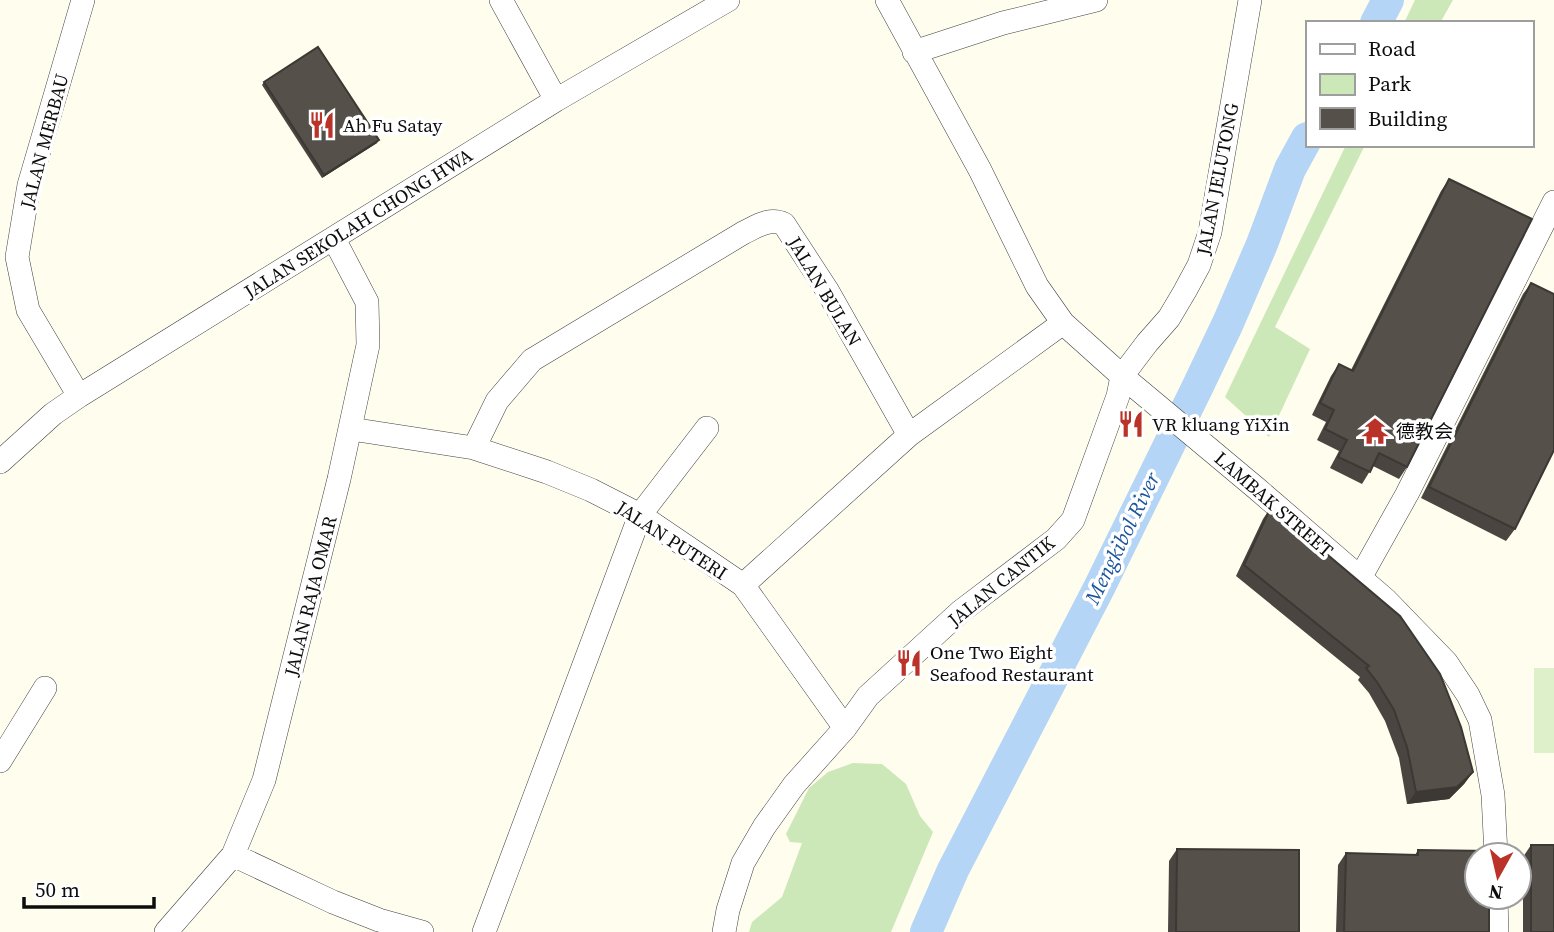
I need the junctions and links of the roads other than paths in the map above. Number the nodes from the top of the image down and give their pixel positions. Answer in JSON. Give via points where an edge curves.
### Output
{"nodes":[{"id":1,"x":83,"y":0,"type":"edge"},
{"id":2,"x":501,"y":0,"type":"edge"},
{"id":3,"x":728,"y":0,"type":"edge"},
{"id":4,"x":887,"y":0,"type":"edge"},
{"id":5,"x":1096,"y":0,"type":"edge"},
{"id":6,"x":1250,"y":0,"type":"edge"},
{"id":7,"x":914,"y":52,"type":"junction"},
{"id":8,"x":556,"y":100,"type":"junction"},
{"id":9,"x":1554,"y":202,"type":"edge"},
{"id":10,"x":334,"y":239,"type":"junction"},
{"id":11,"x":1063,"y":323,"type":"junction"},
{"id":12,"x":1122,"y":376,"type":"junction"},
{"id":13,"x":79,"y":396,"type":"junction"},
{"id":14,"x":707,"y":428,"type":"dead end"},
{"id":15,"x":351,"y":429,"type":"junction"},
{"id":16,"x":909,"y":435,"type":"junction"},
{"id":17,"x":474,"y":448,"type":"junction"},
{"id":18,"x":0,"y":462,"type":"edge"},
{"id":19,"x":640,"y":515,"type":"junction"},
{"id":20,"x":1360,"y":578,"type":"junction"},
{"id":21,"x":743,"y":585,"type":"junction"},
{"id":22,"x":45,"y":688,"type":"dead end"},
{"id":23,"x":845,"y":728,"type":"junction"},
{"id":24,"x":0,"y":761,"type":"edge"},
{"id":25,"x":1496,"y":841,"type":"edge"},
{"id":26,"x":233,"y":856,"type":"junction"},
{"id":27,"x":1496,"y":911,"type":"edge"},
{"id":28,"x":377,"y":926,"type":"edge"},
{"id":29,"x":166,"y":932,"type":"edge"},
{"id":30,"x":422,"y":932,"type":"edge"},
{"id":31,"x":484,"y":932,"type":"edge"},
{"id":32,"x":724,"y":932,"type":"edge"},
{"id":33,"x":1497,"y":932,"type":"edge"}],
"edges":[{"from":1,"to":13,"type":"street","name":"JALAN MERBAU","via":[[29,185],[17,257],[29,310]]},
{"from":2,"to":8,"type":"street"},
{"from":3,"to":8,"type":"street","name":"JALAN SEKOLAH CHONG HWA"},
{"from":4,"to":7,"type":"street","name":"LAMBAK STREET"},
{"from":5,"to":7,"type":"street"},
{"from":6,"to":12,"type":"street","name":"JALAN JELUTONG","via":[[1210,232],[1199,265],[1170,318]]},
{"from":7,"to":11,"type":"street","name":"LAMBAK STREET","via":[[980,170],[1037,286]]},
{"from":8,"to":10,"type":"street","name":"JALAN SEKOLAH CHONG HWA"},
{"from":9,"to":20,"type":"street"},
{"from":10,"to":13,"type":"street","name":"JALAN SEKOLAH CHONG HWA"},
{"from":10,"to":15,"type":"street","name":"JALAN RAJA OMAR","via":[[367,302],[369,345]]},
{"from":11,"to":12,"type":"street","name":"LAMBAK STREET"},
{"from":11,"to":16,"type":"street"},
{"from":12,"to":20,"type":"street","name":"LAMBAK STREET"},
{"from":12,"to":23,"type":"street","name":"JALAN CANTIK","via":[[1073,520],[1056,539],[960,612],[868,696]]},
{"from":13,"to":18,"type":"street","name":"JALAN SEKOLAH CHONG HWA"},
{"from":14,"to":19,"type":"street"},
{"from":15,"to":17,"type":"street","name":"JALAN PUTERI"},
{"from":15,"to":26,"type":"street","name":"JALAN RAJA OMAR","via":[[264,780]]},
{"from":16,"to":17,"type":"street","name":"JALAN BULAN","via":[[792,235],[784,224],[765,222],[531,360],[497,401]]},
{"from":16,"to":21,"type":"street"},
{"from":17,"to":19,"type":"street","name":"JALAN PUTERI","via":[[547,472]]},
{"from":19,"to":21,"type":"street","name":"JALAN PUTERI"},
{"from":19,"to":31,"type":"street"},
{"from":20,"to":25,"type":"street","name":"LAMBAK STREET","via":[[1446,662],[1468,695],[1479,720],[1490,773]]},
{"from":21,"to":23,"type":"street","name":"JALAN PUTERI"},
{"from":22,"to":24,"type":"street"},
{"from":23,"to":32,"type":"street","name":"JALAN CANTIK","via":[[764,827],[743,863]]},
{"from":26,"to":28,"type":"street"},
{"from":26,"to":29,"type":"street","name":"JALAN RAJA OMAR"},
{"from":27,"to":33,"type":"street"},
{"from":28,"to":30,"type":"street"}]}
